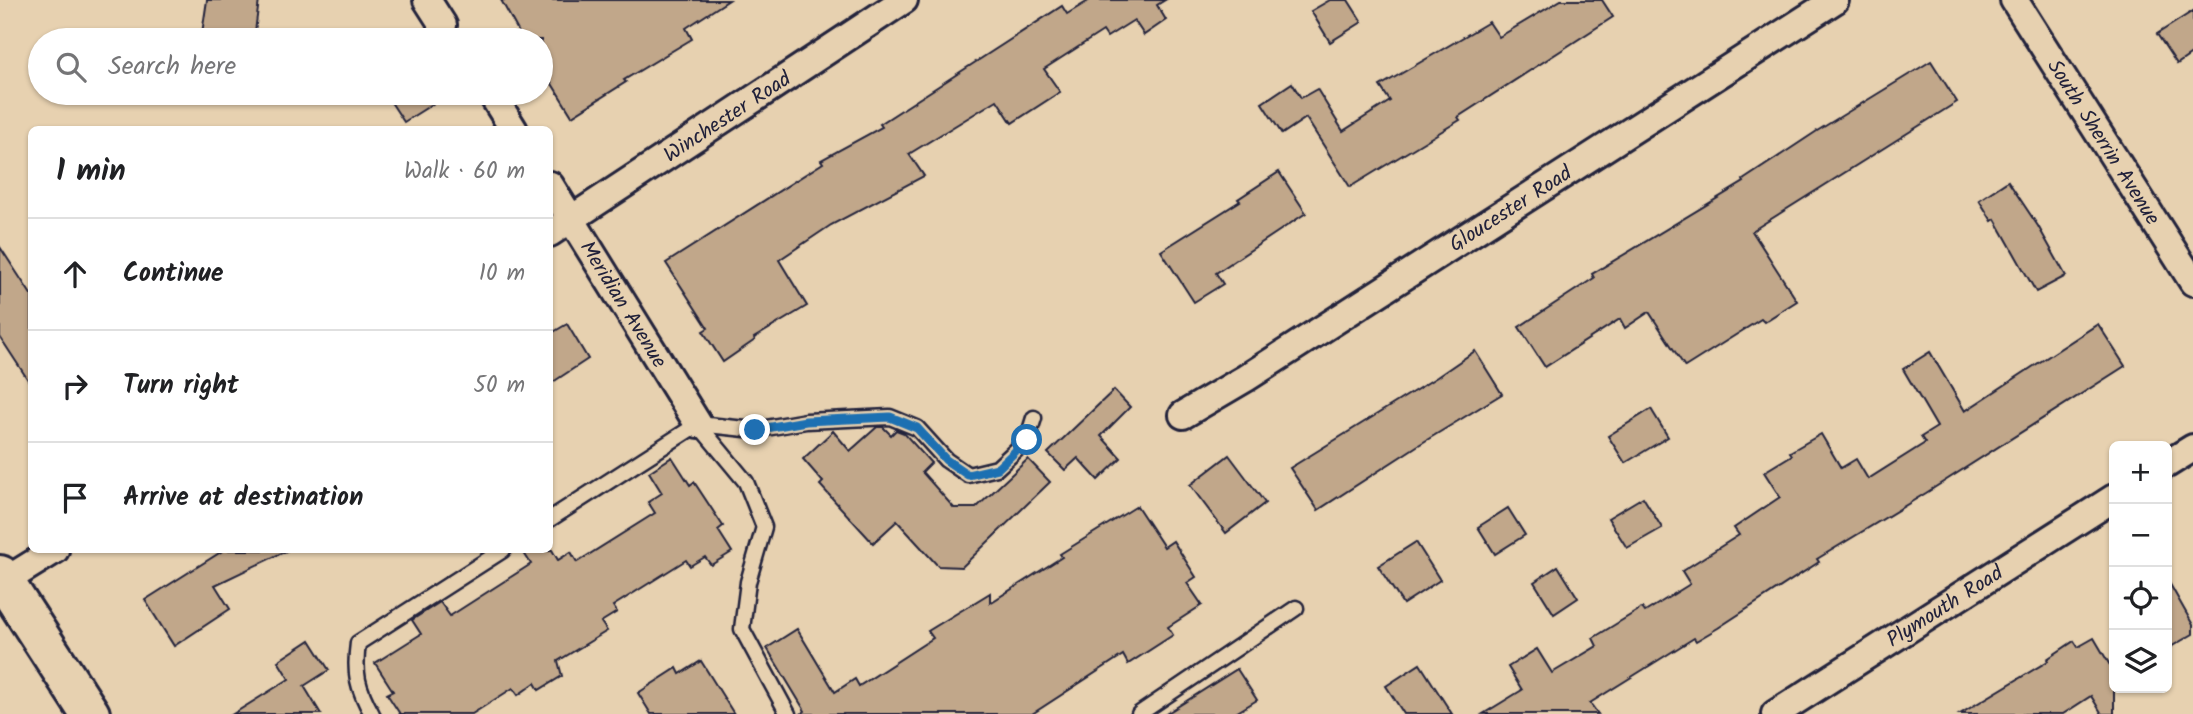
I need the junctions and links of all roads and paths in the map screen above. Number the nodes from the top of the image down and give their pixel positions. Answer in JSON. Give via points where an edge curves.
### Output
{"nodes":[{"id":1,"x":427,"y":0,"type":"edge"},
{"id":2,"x":904,"y":0,"type":"edge"},
{"id":3,"x":1835,"y":0,"type":"edge"},
{"id":4,"x":2014,"y":0,"type":"edge"},
{"id":5,"x":443,"y":25,"type":"dead end"},
{"id":6,"x":498,"y":105,"type":"edge"},
{"id":7,"x":512,"y":126,"type":"edge"},
{"id":8,"x":553,"y":197,"type":"edge"},
{"id":9,"x":560,"y":226,"type":"edge"},
{"id":10,"x":2193,"y":282,"type":"edge"},
{"id":11,"x":1183,"y":415,"type":"dead end"},
{"id":12,"x":1034,"y":418,"type":"dead end"},
{"id":13,"x":698,"y":424,"type":"junction"},
{"id":14,"x":2193,"y":447,"type":"edge"},
{"id":15,"x":2172,"y":461,"type":"edge"},
{"id":16,"x":2109,"y":501,"type":"edge"},
{"id":17,"x":553,"y":518,"type":"edge"},
{"id":18,"x":50,"y":553,"type":"edge"},
{"id":19,"x":498,"y":553,"type":"edge"},
{"id":20,"x":1,"y":580,"type":"edge"},
{"id":21,"x":1296,"y":608,"type":"dead end"},
{"id":22,"x":90,"y":714,"type":"edge"},
{"id":23,"x":372,"y":714,"type":"edge"},
{"id":24,"x":788,"y":714,"type":"edge"},
{"id":25,"x":1139,"y":714,"type":"edge"},
{"id":26,"x":1775,"y":714,"type":"edge"}],
"edges":[{"from":1,"to":5,"type":"street"},
{"from":2,"to":9,"type":"street","name":"Winchester Road"},
{"from":3,"to":11,"type":"street","name":"Gloucester Road"},
{"from":4,"to":10,"type":"street","name":"South Sherrin Avenue"},
{"from":6,"to":7,"type":"street"},
{"from":8,"to":9,"type":"street","name":"Meridian Avenue"},
{"from":9,"to":13,"type":"street","name":"Meridian Avenue"},
{"from":12,"to":13,"type":"lane","via":[[1027,440],[998,468],[968,475],[946,460],[917,428],[890,417],[806,421],[755,430]]},
{"from":13,"to":17,"type":"lane"},
{"from":13,"to":24,"type":"lane","via":[[746,482],[764,527],[748,582],[742,629]]},
{"from":14,"to":15,"type":"street"},
{"from":16,"to":26,"type":"street","name":"Plymouth Road"},
{"from":18,"to":20,"type":"street"},
{"from":19,"to":23,"type":"lane","via":[[358,643],[358,687]]},
{"from":20,"to":22,"type":"main road"},
{"from":21,"to":25,"type":"lane"}]}
